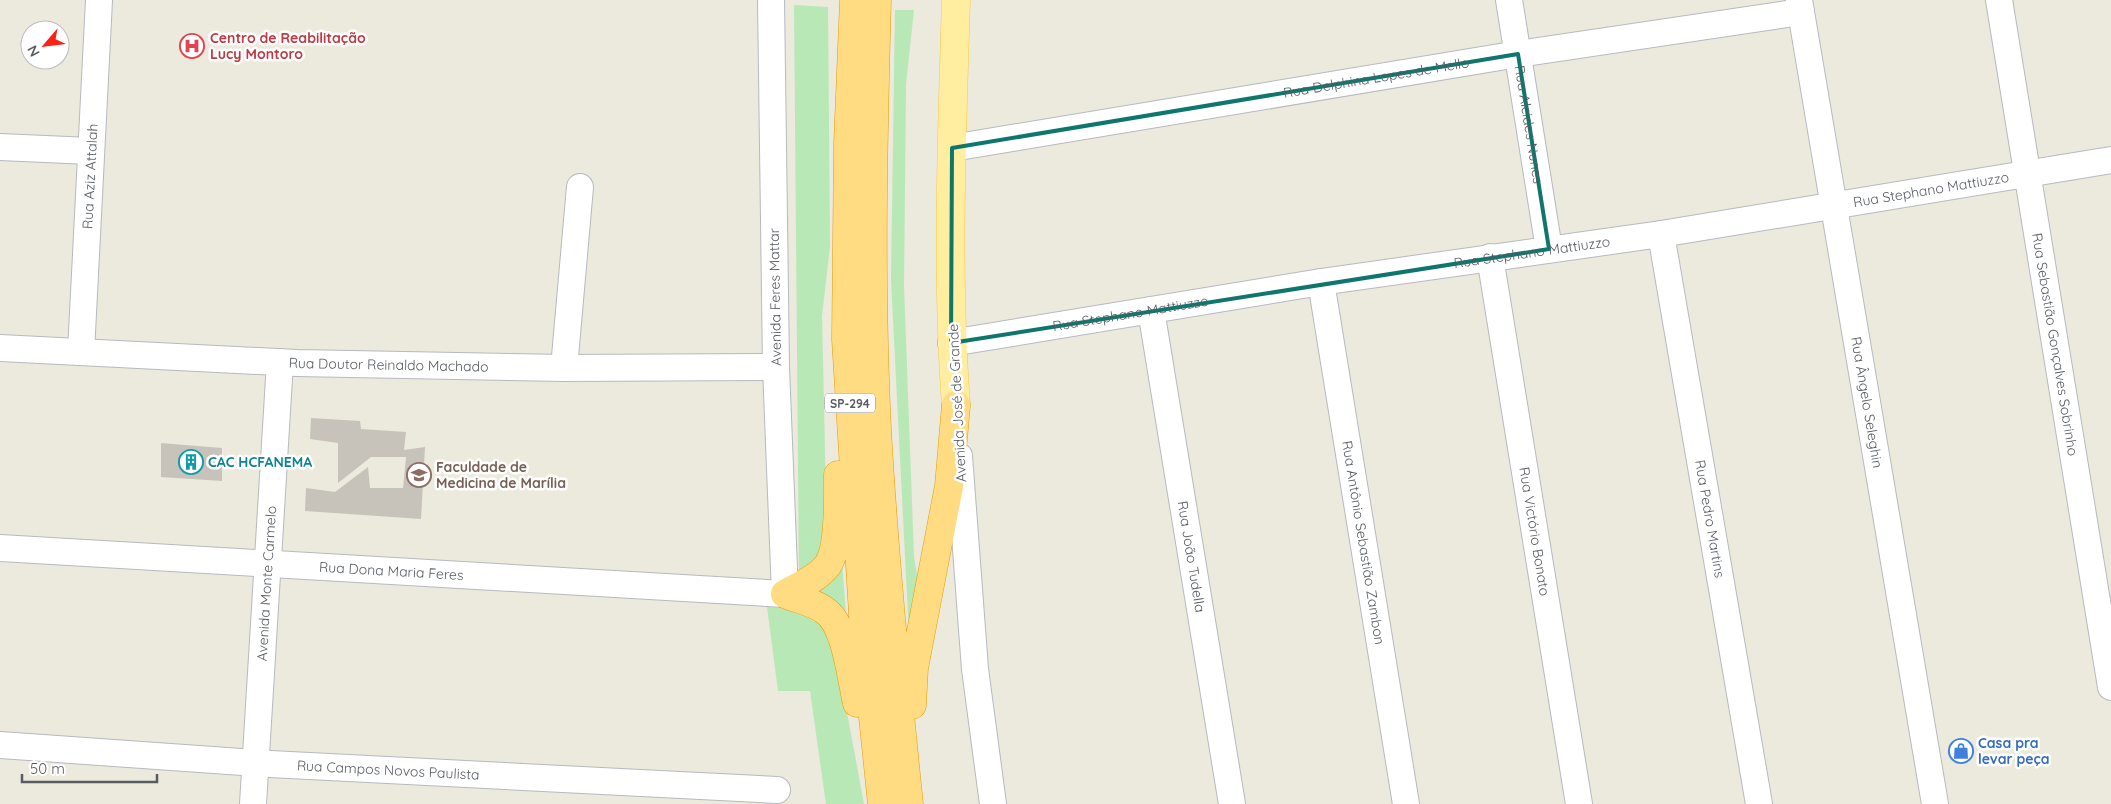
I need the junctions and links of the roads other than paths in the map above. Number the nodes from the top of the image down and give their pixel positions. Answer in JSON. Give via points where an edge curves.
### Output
{"nodes":[{"id":1,"x":99,"y":0,"type":"edge"},
{"id":2,"x":771,"y":0,"type":"edge"},
{"id":3,"x":854,"y":0,"type":"edge"},
{"id":4,"x":877,"y":0,"type":"edge"},
{"id":5,"x":956,"y":0,"type":"edge"},
{"id":6,"x":1509,"y":0,"type":"edge"},
{"id":7,"x":1998,"y":0,"type":"edge"},
{"id":8,"x":1800,"y":6,"type":"edge"},
{"id":9,"x":1518,"y":54,"type":"junction"},
{"id":10,"x":0,"y":147,"type":"edge"},
{"id":11,"x":952,"y":148,"type":"junction"},
{"id":12,"x":90,"y":150,"type":"junction"},
{"id":13,"x":2111,"y":160,"type":"edge"},
{"id":14,"x":2026,"y":175,"type":"junction"},
{"id":15,"x":580,"y":187,"type":"dead end"},
{"id":16,"x":1835,"y":205,"type":"junction"},
{"id":17,"x":1661,"y":234,"type":"junction"},
{"id":18,"x":1549,"y":249,"type":"junction"},
{"id":19,"x":1490,"y":257,"type":"junction"},
{"id":20,"x":1321,"y":282,"type":"junction"},
{"id":21,"x":1151,"y":310,"type":"junction"},
{"id":22,"x":846,"y":339,"type":"junction"},
{"id":23,"x":951,"y":343,"type":"junction"},
{"id":24,"x":0,"y":348,"type":"edge"},
{"id":25,"x":81,"y":352,"type":"junction"},
{"id":26,"x":288,"y":363,"type":"junction"},
{"id":27,"x":776,"y":367,"type":"junction"},
{"id":28,"x":564,"y":368,"type":"junction"},
{"id":29,"x":956,"y":405,"type":"junction"},
{"id":30,"x":0,"y":548,"type":"edge"},
{"id":31,"x":276,"y":564,"type":"junction"},
{"id":32,"x":785,"y":594,"type":"junction"},
{"id":33,"x":2111,"y":687,"type":"edge"},
{"id":34,"x":0,"y":745,"type":"edge"},
{"id":35,"x":262,"y":763,"type":"junction"},
{"id":36,"x":777,"y":790,"type":"dead end"},
{"id":37,"x":253,"y":804,"type":"edge"},
{"id":38,"x":268,"y":804,"type":"edge"},
{"id":39,"x":881,"y":804,"type":"edge"},
{"id":40,"x":911,"y":804,"type":"edge"},
{"id":41,"x":993,"y":804,"type":"edge"},
{"id":42,"x":1232,"y":804,"type":"edge"},
{"id":43,"x":1406,"y":804,"type":"edge"},
{"id":44,"x":1579,"y":804,"type":"edge"},
{"id":45,"x":1759,"y":804,"type":"edge"},
{"id":46,"x":1935,"y":804,"type":"edge"}],
"edges":[{"from":1,"to":12,"type":"street","name":"Rua Aziz Attalah"},
{"from":2,"to":27,"type":"street","name":"Avenida Feres Mattar"},
{"from":3,"to":22,"type":"highway","number":"SP-294","via":[[848,143]]},
{"from":4,"to":40,"type":"highway","number":"SP-294","via":[[873,146],[877,428],[889,610]]},
{"from":5,"to":11,"type":"main road","name":"Avenida José de Grande"},
{"from":6,"to":9,"type":"street","name":"Rua Alcides Nunes"},
{"from":7,"to":14,"type":"street","name":"Rua Sebastião Gonçalves Sobrinho"},
{"from":8,"to":9,"type":"street","name":"Rua Delphina Lopes de Mello"},
{"from":8,"to":16,"type":"street","name":"Rua Ângelo Seleghin"},
{"from":9,"to":11,"type":"street","name":"Rua Delphina Lopes de Mello"},
{"from":9,"to":18,"type":"street","name":"Rua Alcides Nunes"},
{"from":10,"to":12,"type":"street"},
{"from":11,"to":23,"type":"main road","name":"Avenida José de Grande"},
{"from":12,"to":25,"type":"street","name":"Rua Aziz Attalah"},
{"from":13,"to":14,"type":"street","name":"Rua Stephano Mattiuzzo"},
{"from":14,"to":16,"type":"street","name":"Rua Stephano Mattiuzzo"},
{"from":14,"to":33,"type":"street","name":"Rua Sebastião Gonçalves Sobrinho"},
{"from":15,"to":28,"type":"street"},
{"from":16,"to":17,"type":"street","name":"Rua Stephano Mattiuzzo"},
{"from":16,"to":46,"type":"street","name":"Rua Ângelo Seleghin"},
{"from":17,"to":18,"type":"street","name":"Rua Stephano Mattiuzzo"},
{"from":17,"to":45,"type":"street","name":"Rua Pedro Martins"},
{"from":18,"to":19,"type":"street","name":"Rua Stephano Mattiuzzo"},
{"from":19,"to":20,"type":"street","name":"Rua Stephano Mattiuzzo"},
{"from":19,"to":44,"type":"street","name":"Rua Victório Bonato"},
{"from":20,"to":21,"type":"street","name":"Rua Stephano Mattiuzzo"},
{"from":20,"to":43,"type":"street","name":"Rua Antônio Sebastião Zambon"},
{"from":21,"to":23,"type":"street","name":"Rua Stephano Mattiuzzo"},
{"from":21,"to":42,"type":"street","name":"Rua João Tudella"},
{"from":22,"to":32,"type":"highway","via":[[838,377],[838,512],[831,556],[827,566],[817,575]]},
{"from":22,"to":39,"type":"highway","number":"SP-294","via":[[864,630]]},
{"from":23,"to":29,"type":"main road","name":"Avenida José de Grande"},
{"from":24,"to":25,"type":"street","name":"Rua Doutor Reinaldo Machado"},
{"from":25,"to":26,"type":"street","name":"Rua Doutor Reinaldo Machado"},
{"from":26,"to":28,"type":"street","name":"Rua Doutor Reinaldo Machado"},
{"from":26,"to":31,"type":"street","name":"Avenida Monte Carmelo"},
{"from":27,"to":28,"type":"street","name":"Rua Doutor Reinaldo Machado"},
{"from":27,"to":32,"type":"street","name":"Avenida Feres Mattar"},
{"from":29,"to":40,"type":"highway","via":[[948,486],[914,668]]},
{"from":29,"to":41,"type":"street","name":"Avenida José de Grande","via":[[975,669]]},
{"from":30,"to":31,"type":"street","name":"Rua Dona Maria Feres"},
{"from":31,"to":32,"type":"street","name":"Rua Dona Maria Feres"},
{"from":31,"to":35,"type":"street","name":"Avenida Monte Carmelo"},
{"from":32,"to":39,"type":"highway","via":[[824,609],[840,630]]},
{"from":34,"to":35,"type":"street","name":"Rua Campos Novos Paulista"},
{"from":35,"to":36,"type":"street","name":"Rua Campos Novos Paulista"},
{"from":35,"to":37,"type":"street","name":"Avenida Monte Carmelo"},
{"from":35,"to":38,"type":"street","name":"Avenida Monte Carmelo"}]}
